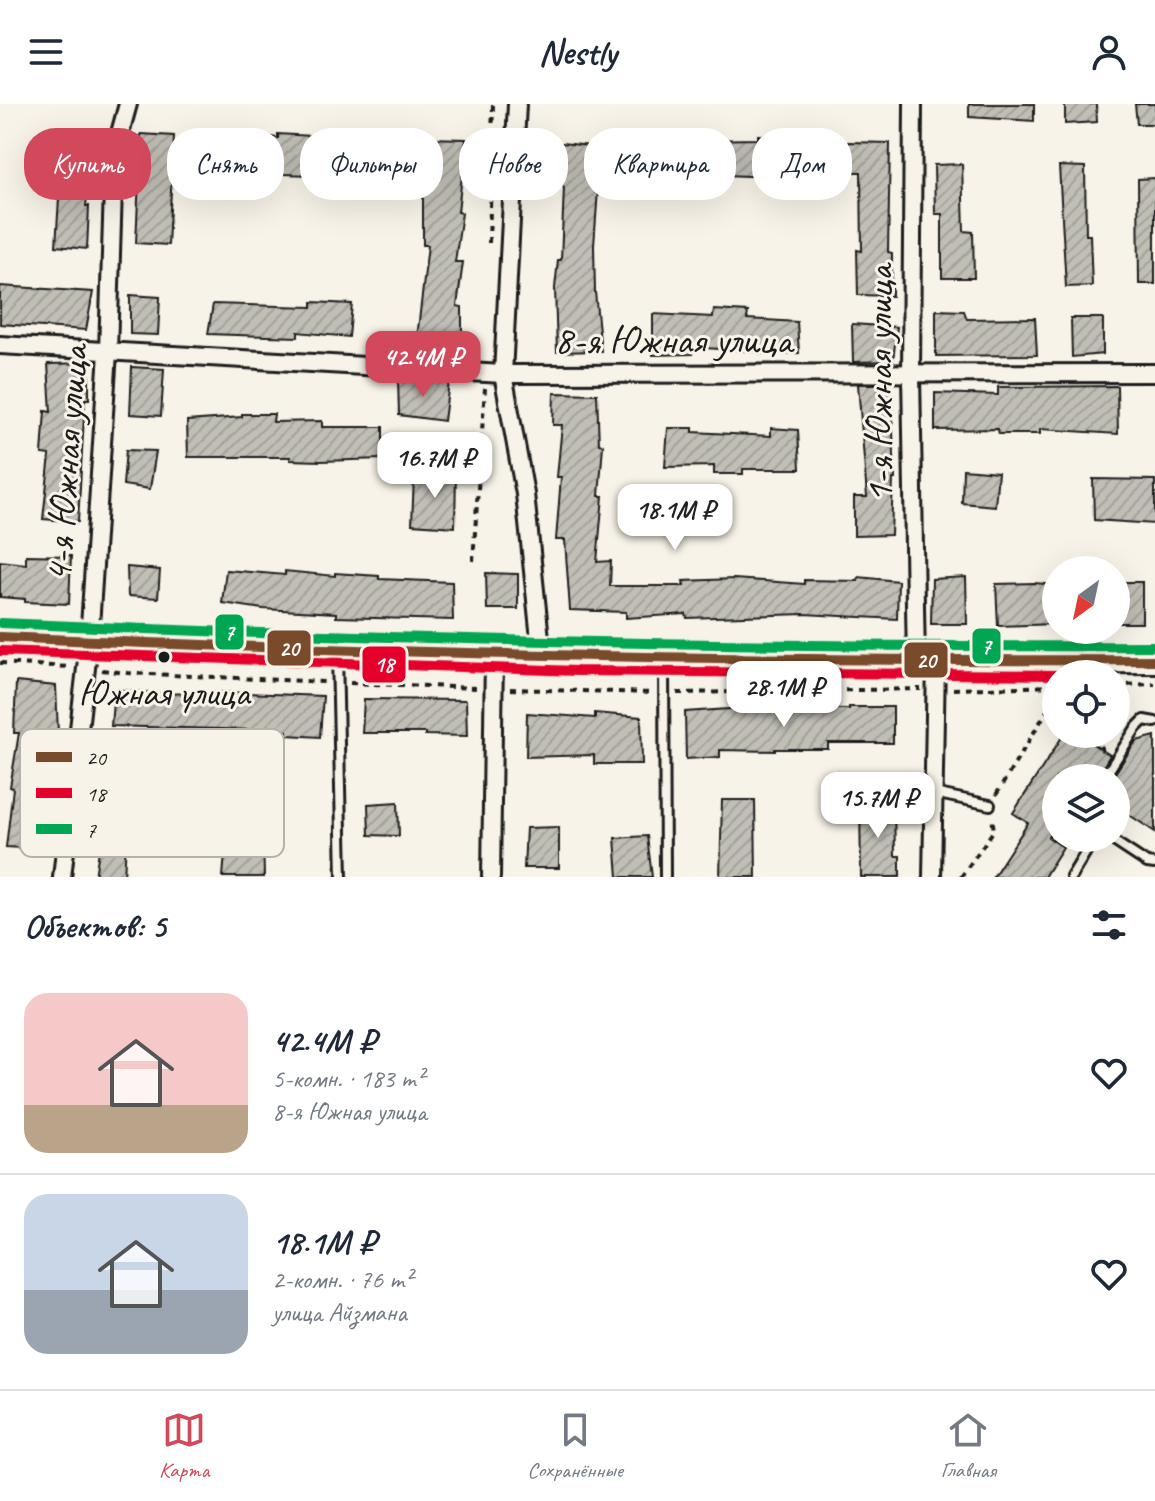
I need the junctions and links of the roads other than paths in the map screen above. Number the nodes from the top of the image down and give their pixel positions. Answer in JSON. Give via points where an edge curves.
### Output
{"nodes":[{"id":1,"x":128,"y":104,"type":"edge"},
{"id":2,"x":517,"y":104,"type":"edge"},
{"id":3,"x":913,"y":104,"type":"edge"},
{"id":4,"x":0,"y":345,"type":"edge"},
{"id":5,"x":108,"y":352,"type":"junction"},
{"id":6,"x":1155,"y":373,"type":"edge"},
{"id":7,"x":503,"y":374,"type":"junction"},
{"id":8,"x":911,"y":374,"type":"junction"},
{"id":9,"x":0,"y":637,"type":"edge"},
{"id":10,"x":89,"y":642,"type":"junction"},
{"id":11,"x":337,"y":651,"type":"junction"},
{"id":12,"x":494,"y":655,"type":"junction"},
{"id":13,"x":542,"y":658,"type":"junction"},
{"id":14,"x":664,"y":659,"type":"junction"},
{"id":15,"x":1155,"y":660,"type":"edge"},
{"id":16,"x":926,"y":662,"type":"junction"},
{"id":17,"x":1155,"y":722,"type":"edge"},
{"id":18,"x":79,"y":729,"type":"edge"},
{"id":19,"x":1113,"y":764,"type":"edge"},
{"id":20,"x":934,"y":793,"type":"junction"},
{"id":21,"x":990,"y":805,"type":"road end"},
{"id":22,"x":1086,"y":852,"type":"dead end"},
{"id":23,"x":1130,"y":852,"type":"edge"},
{"id":24,"x":64,"y":857,"type":"edge"},
{"id":25,"x":1155,"y":864,"type":"edge"},
{"id":26,"x":62,"y":877,"type":"edge"},
{"id":27,"x":342,"y":877,"type":"edge"},
{"id":28,"x":491,"y":877,"type":"edge"},
{"id":29,"x":665,"y":877,"type":"edge"},
{"id":30,"x":932,"y":877,"type":"edge"},
{"id":31,"x":1071,"y":877,"type":"edge"}],
"edges":[{"from":1,"to":5,"type":"street","name":"4-я Южная улица","via":[[114,155]]},
{"from":2,"to":7,"type":"street"},
{"from":3,"to":8,"type":"street","name":"1-я Южная улица"},
{"from":4,"to":5,"type":"street","name":"8-я Южная улица"},
{"from":5,"to":7,"type":"street","name":"8-я Южная улица"},
{"from":5,"to":10,"type":"street","name":"4-я Южная улица"},
{"from":6,"to":8,"type":"street","name":"8-я Южная улица"},
{"from":7,"to":8,"type":"street","name":"8-я Южная улица"},
{"from":7,"to":13,"type":"street","via":[[525,494]]},
{"from":8,"to":16,"type":"street","name":"1-я Южная улица"},
{"from":9,"to":10,"type":"street"},
{"from":10,"to":11,"type":"street"},
{"from":10,"to":18,"type":"street","name":"4-я Южная улица"},
{"from":11,"to":12,"type":"street"},
{"from":11,"to":27,"type":"lane"},
{"from":12,"to":13,"type":"street"},
{"from":12,"to":28,"type":"street"},
{"from":13,"to":14,"type":"street"},
{"from":14,"to":16,"type":"street"},
{"from":14,"to":29,"type":"lane"},
{"from":15,"to":16,"type":"street"},
{"from":16,"to":20,"type":"street","name":"1-я Южная улица","via":[[935,689]]},
{"from":17,"to":19,"type":"lane","via":[[1144,720]]},
{"from":20,"to":21,"type":"lane"},
{"from":20,"to":30,"type":"street","name":"1-я Южная улица"},
{"from":22,"to":31,"type":"lane"},
{"from":23,"to":25,"type":"lane"},
{"from":24,"to":26,"type":"street","name":"4-я Южная улица"}]}
